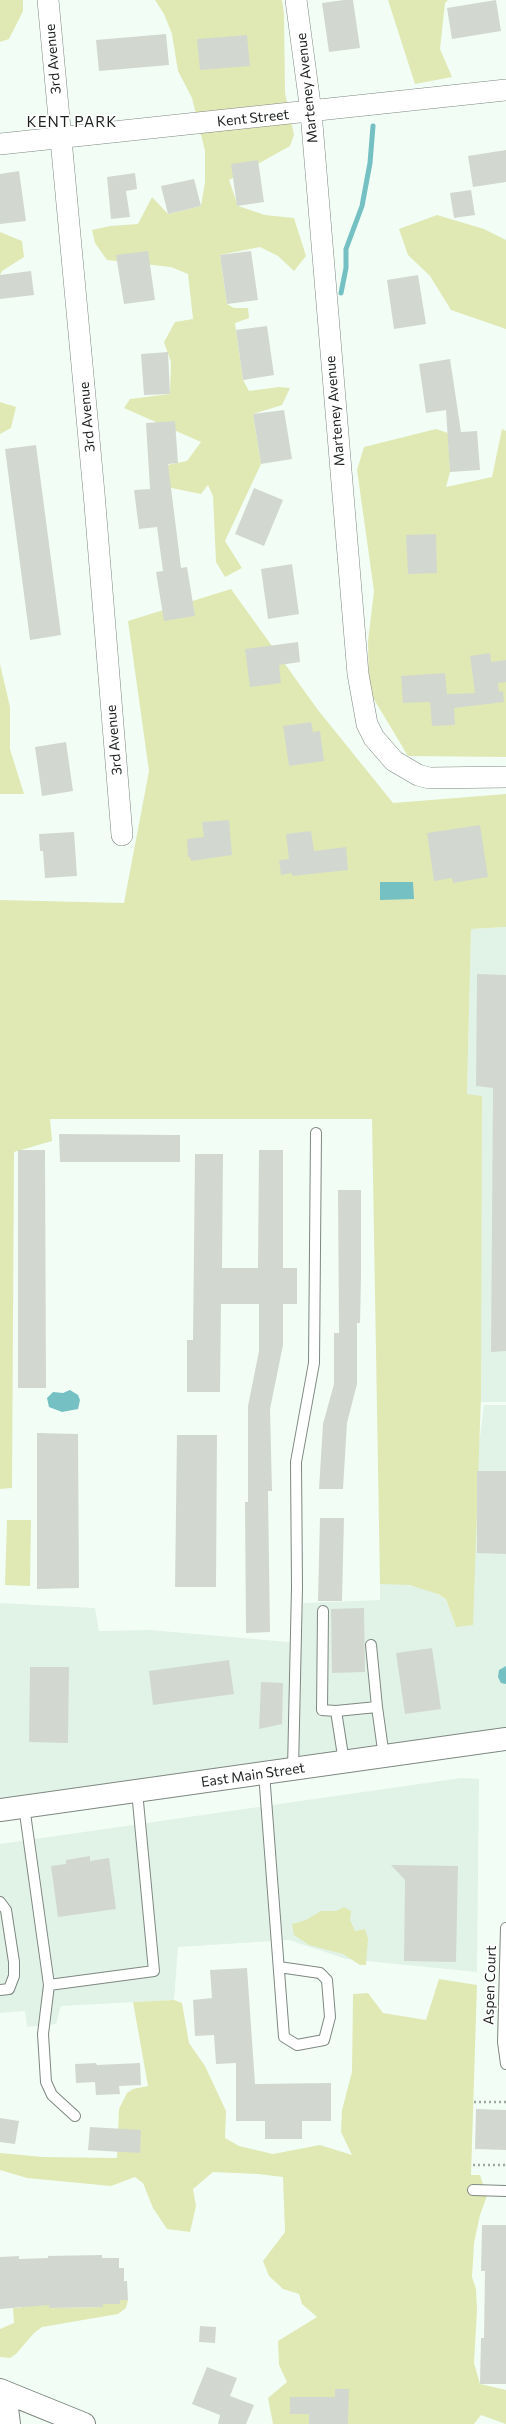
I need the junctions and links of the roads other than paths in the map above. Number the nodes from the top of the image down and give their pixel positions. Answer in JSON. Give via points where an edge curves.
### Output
{"nodes":[{"id":1,"x":48,"y":0,"type":"edge"},
{"id":2,"x":296,"y":0,"type":"edge"},
{"id":3,"x":506,"y":90,"type":"edge"},
{"id":4,"x":311,"y":112,"type":"junction"},
{"id":5,"x":60,"y":139,"type":"junction"},
{"id":6,"x":0,"y":144,"type":"edge"},
{"id":7,"x":506,"y":777,"type":"edge"},
{"id":8,"x":122,"y":835,"type":"dead end"},
{"id":9,"x":316,"y":1133,"type":"dead end"},
{"id":10,"x":323,"y":1611,"type":"dead end"},
{"id":11,"x":371,"y":1645,"type":"dead end"},
{"id":12,"x":376,"y":1707,"type":"junction"},
{"id":13,"x":336,"y":1711,"type":"junction"},
{"id":14,"x":506,"y":1739,"type":"edge"},
{"id":15,"x":384,"y":1756,"type":"junction"},
{"id":16,"x":344,"y":1762,"type":"junction"},
{"id":17,"x":293,"y":1769,"type":"junction"},
{"id":18,"x":264,"y":1773,"type":"junction"},
{"id":19,"x":136,"y":1791,"type":"junction"},
{"id":20,"x":24,"y":1806,"type":"junction"},
{"id":21,"x":0,"y":1810,"type":"edge"},
{"id":22,"x":0,"y":1902,"type":"edge"},
{"id":23,"x":506,"y":1928,"type":"edge"},
{"id":24,"x":279,"y":1967,"type":"junction"},
{"id":25,"x":49,"y":1985,"type":"junction"},
{"id":26,"x":0,"y":1990,"type":"edge"},
{"id":27,"x":506,"y":2064,"type":"edge"},
{"id":28,"x":75,"y":2116,"type":"dead end"},
{"id":29,"x":473,"y":2190,"type":"dead end"},
{"id":30,"x":506,"y":2191,"type":"edge"},
{"id":31,"x":2,"y":2391,"type":"edge"},
{"id":32,"x":79,"y":2423,"type":"edge"},
{"id":33,"x":9,"y":2424,"type":"edge"}],
"edges":[{"from":1,"to":5,"type":"street","name":"3rd Avenue"},
{"from":2,"to":4,"type":"street","name":"Marteney Avenue"},
{"from":3,"to":4,"type":"street","name":"Kent Street"},
{"from":4,"to":5,"type":"street","name":"Kent Street"},
{"from":4,"to":7,"type":"street","name":"Marteney Avenue","via":[[339,471],[362,701],[367,724],[374,738],[394,761],[418,775],[442,778]]},
{"from":5,"to":6,"type":"street","name":"Kent Street"},
{"from":5,"to":8,"type":"street","name":"3rd Avenue","via":[[94,493]]},
{"from":9,"to":17,"type":"lane","via":[[314,1364],[296,1462],[297,1587]]},
{"from":10,"to":13,"type":"lane","via":[[322,1710]]},
{"from":11,"to":12,"type":"lane"},
{"from":12,"to":13,"type":"lane"},
{"from":12,"to":15,"type":"lane"},
{"from":13,"to":16,"type":"lane"},
{"from":14,"to":15,"type":"main road","name":"East Main Street"},
{"from":15,"to":16,"type":"main road","name":"East Main Street"},
{"from":16,"to":17,"type":"main road","name":"East Main Street"},
{"from":17,"to":18,"type":"main road","name":"East Main Street"},
{"from":18,"to":19,"type":"main road","name":"East Main Street"},
{"from":18,"to":24,"type":"lane"},
{"from":19,"to":20,"type":"main road","name":"East Main Street"},
{"from":19,"to":25,"type":"lane","via":[[154,1971]]},
{"from":20,"to":21,"type":"main road","name":"East Main Street"},
{"from":20,"to":25,"type":"lane"},
{"from":22,"to":26,"type":"lane","via":[[6,1910],[14,1976],[9,1989]]},
{"from":23,"to":27,"type":"lane","name":"Aspen Court","via":[[503,2042]]},
{"from":24,"to":24,"type":"lane","via":[[284,2036],[298,2045],[324,2040],[330,2018],[326,1980],[320,1973]]},
{"from":25,"to":28,"type":"lane","via":[[44,2034],[46,2082],[52,2095]]},
{"from":29,"to":30,"type":"lane"},
{"from":31,"to":32,"type":"main road"},
{"from":31,"to":33,"type":"main road"}]}
